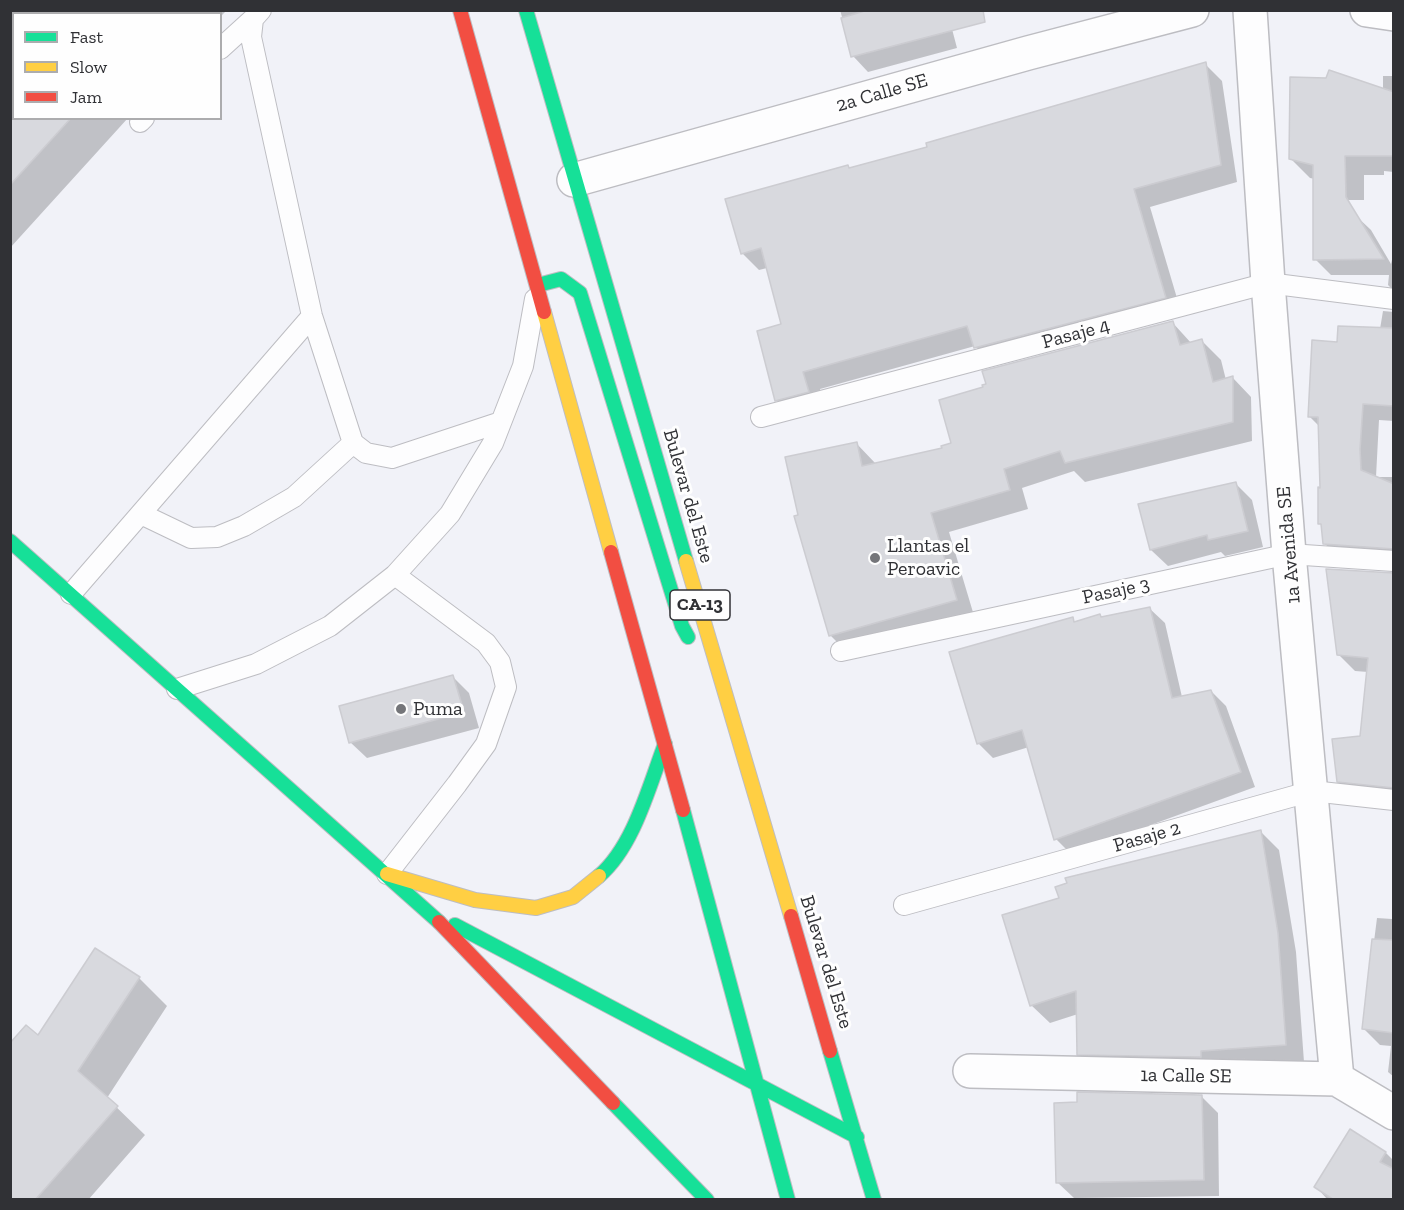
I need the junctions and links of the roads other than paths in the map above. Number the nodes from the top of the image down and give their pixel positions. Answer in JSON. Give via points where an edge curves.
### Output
{"nodes":[{"id":1,"x":460,"y":10,"type":"edge"},
{"id":2,"x":526,"y":10,"type":"edge"},
{"id":3,"x":1192,"y":10,"type":"edge"},
{"id":4,"x":1250,"y":10,"type":"edge"},
{"id":5,"x":1367,"y":10,"type":"edge"},
{"id":6,"x":1394,"y":14,"type":"edge"},
{"id":7,"x":257,"y":15,"type":"edge"},
{"id":8,"x":222,"y":47,"type":"edge"},
{"id":9,"x":574,"y":180,"type":"junction"},
{"id":10,"x":1268,"y":283,"type":"junction"},
{"id":11,"x":538,"y":285,"type":"junction"},
{"id":12,"x":1394,"y":298,"type":"edge"},
{"id":13,"x":312,"y":316,"type":"junction"},
{"id":14,"x":761,"y":417,"type":"dead end"},
{"id":15,"x":501,"y":422,"type":"junction"},
{"id":16,"x":353,"y":443,"type":"junction"},
{"id":17,"x":141,"y":514,"type":"junction"},
{"id":18,"x":10,"y":541,"type":"edge"},
{"id":19,"x":1289,"y":554,"type":"junction"},
{"id":20,"x":1394,"y":561,"type":"edge"},
{"id":21,"x":395,"y":575,"type":"junction"},
{"id":22,"x":71,"y":594,"type":"junction"},
{"id":23,"x":841,"y":651,"type":"dead end"},
{"id":24,"x":177,"y":689,"type":"junction"},
{"id":25,"x":733,"y":717,"type":"junction"},
{"id":26,"x":665,"y":744,"type":"junction"},
{"id":27,"x":1311,"y":791,"type":"junction"},
{"id":28,"x":1394,"y":800,"type":"edge"},
{"id":29,"x":387,"y":874,"type":"junction"},
{"id":30,"x":904,"y":905,"type":"dead end"},
{"id":31,"x":428,"y":911,"type":"junction"},
{"id":32,"x":970,"y":1071,"type":"dead end"},
{"id":33,"x":1337,"y":1079,"type":"junction"},
{"id":34,"x":758,"y":1086,"type":"junction"},
{"id":35,"x":1394,"y":1113,"type":"edge"},
{"id":36,"x":857,"y":1137,"type":"junction"},
{"id":37,"x":707,"y":1200,"type":"edge"},
{"id":38,"x":788,"y":1200,"type":"edge"},
{"id":39,"x":874,"y":1200,"type":"edge"}],
"edges":[{"from":1,"to":11,"type":"main road"},
{"from":2,"to":9,"type":"main road","name":"Bulevar del Este","number":"CA-13"},
{"from":3,"to":9,"type":"street","name":"2a Calle SE"},
{"from":4,"to":10,"type":"street","name":"1a Avenida SE"},
{"from":5,"to":6,"type":"street"},
{"from":7,"to":8,"type":"lane"},
{"from":7,"to":13,"type":"lane","via":[[251,37]]},
{"from":9,"to":25,"type":"main road","name":"Bulevar del Este","number":"CA-13"},
{"from":10,"to":12,"type":"lane","name":"Pasaje 4"},
{"from":10,"to":14,"type":"lane","name":"Pasaje 4"},
{"from":10,"to":19,"type":"street","name":"1a Avenida SE"},
{"from":11,"to":15,"type":"lane","via":[[523,366]]},
{"from":11,"to":25,"type":"main road","via":[[561,279],[580,293],[682,626]]},
{"from":11,"to":26,"type":"main road"},
{"from":13,"to":16,"type":"lane"},
{"from":13,"to":17,"type":"lane"},
{"from":15,"to":16,"type":"lane","via":[[392,458],[366,453]]},
{"from":15,"to":21,"type":"lane","via":[[493,443],[450,514]]},
{"from":16,"to":17,"type":"lane","via":[[294,497],[217,537],[191,538]]},
{"from":17,"to":22,"type":"lane"},
{"from":18,"to":22,"type":"main road"},
{"from":19,"to":20,"type":"lane","name":"Pasaje 3"},
{"from":19,"to":23,"type":"lane","name":"Pasaje 3"},
{"from":19,"to":27,"type":"street","name":"1a Avenida SE"},
{"from":21,"to":24,"type":"lane","via":[[330,626],[256,664]]},
{"from":21,"to":29,"type":"lane","via":[[486,643],[500,663],[506,687],[486,744]]},
{"from":22,"to":24,"type":"main road"},
{"from":24,"to":29,"type":"main road"},
{"from":25,"to":36,"type":"main road","name":"Bulevar del Este","number":"CA-13"},
{"from":26,"to":29,"type":"main road","via":[[634,826],[609,867],[573,897],[536,908],[475,900]]},
{"from":26,"to":34,"type":"main road"},
{"from":27,"to":28,"type":"lane","name":"Pasaje 2"},
{"from":27,"to":30,"type":"lane","name":"Pasaje 2"},
{"from":27,"to":33,"type":"street","name":"1a Avenida SE"},
{"from":29,"to":31,"type":"main road"},
{"from":31,"to":34,"type":"main road"},
{"from":31,"to":37,"type":"main road"},
{"from":32,"to":33,"type":"street","name":"1a Calle SE"},
{"from":33,"to":35,"type":"street","name":"1a Calle SE"},
{"from":34,"to":36,"type":"main road"},
{"from":34,"to":38,"type":"main road"},
{"from":36,"to":39,"type":"main road","name":"Bulevar del Este","number":"CA-13"}]}
